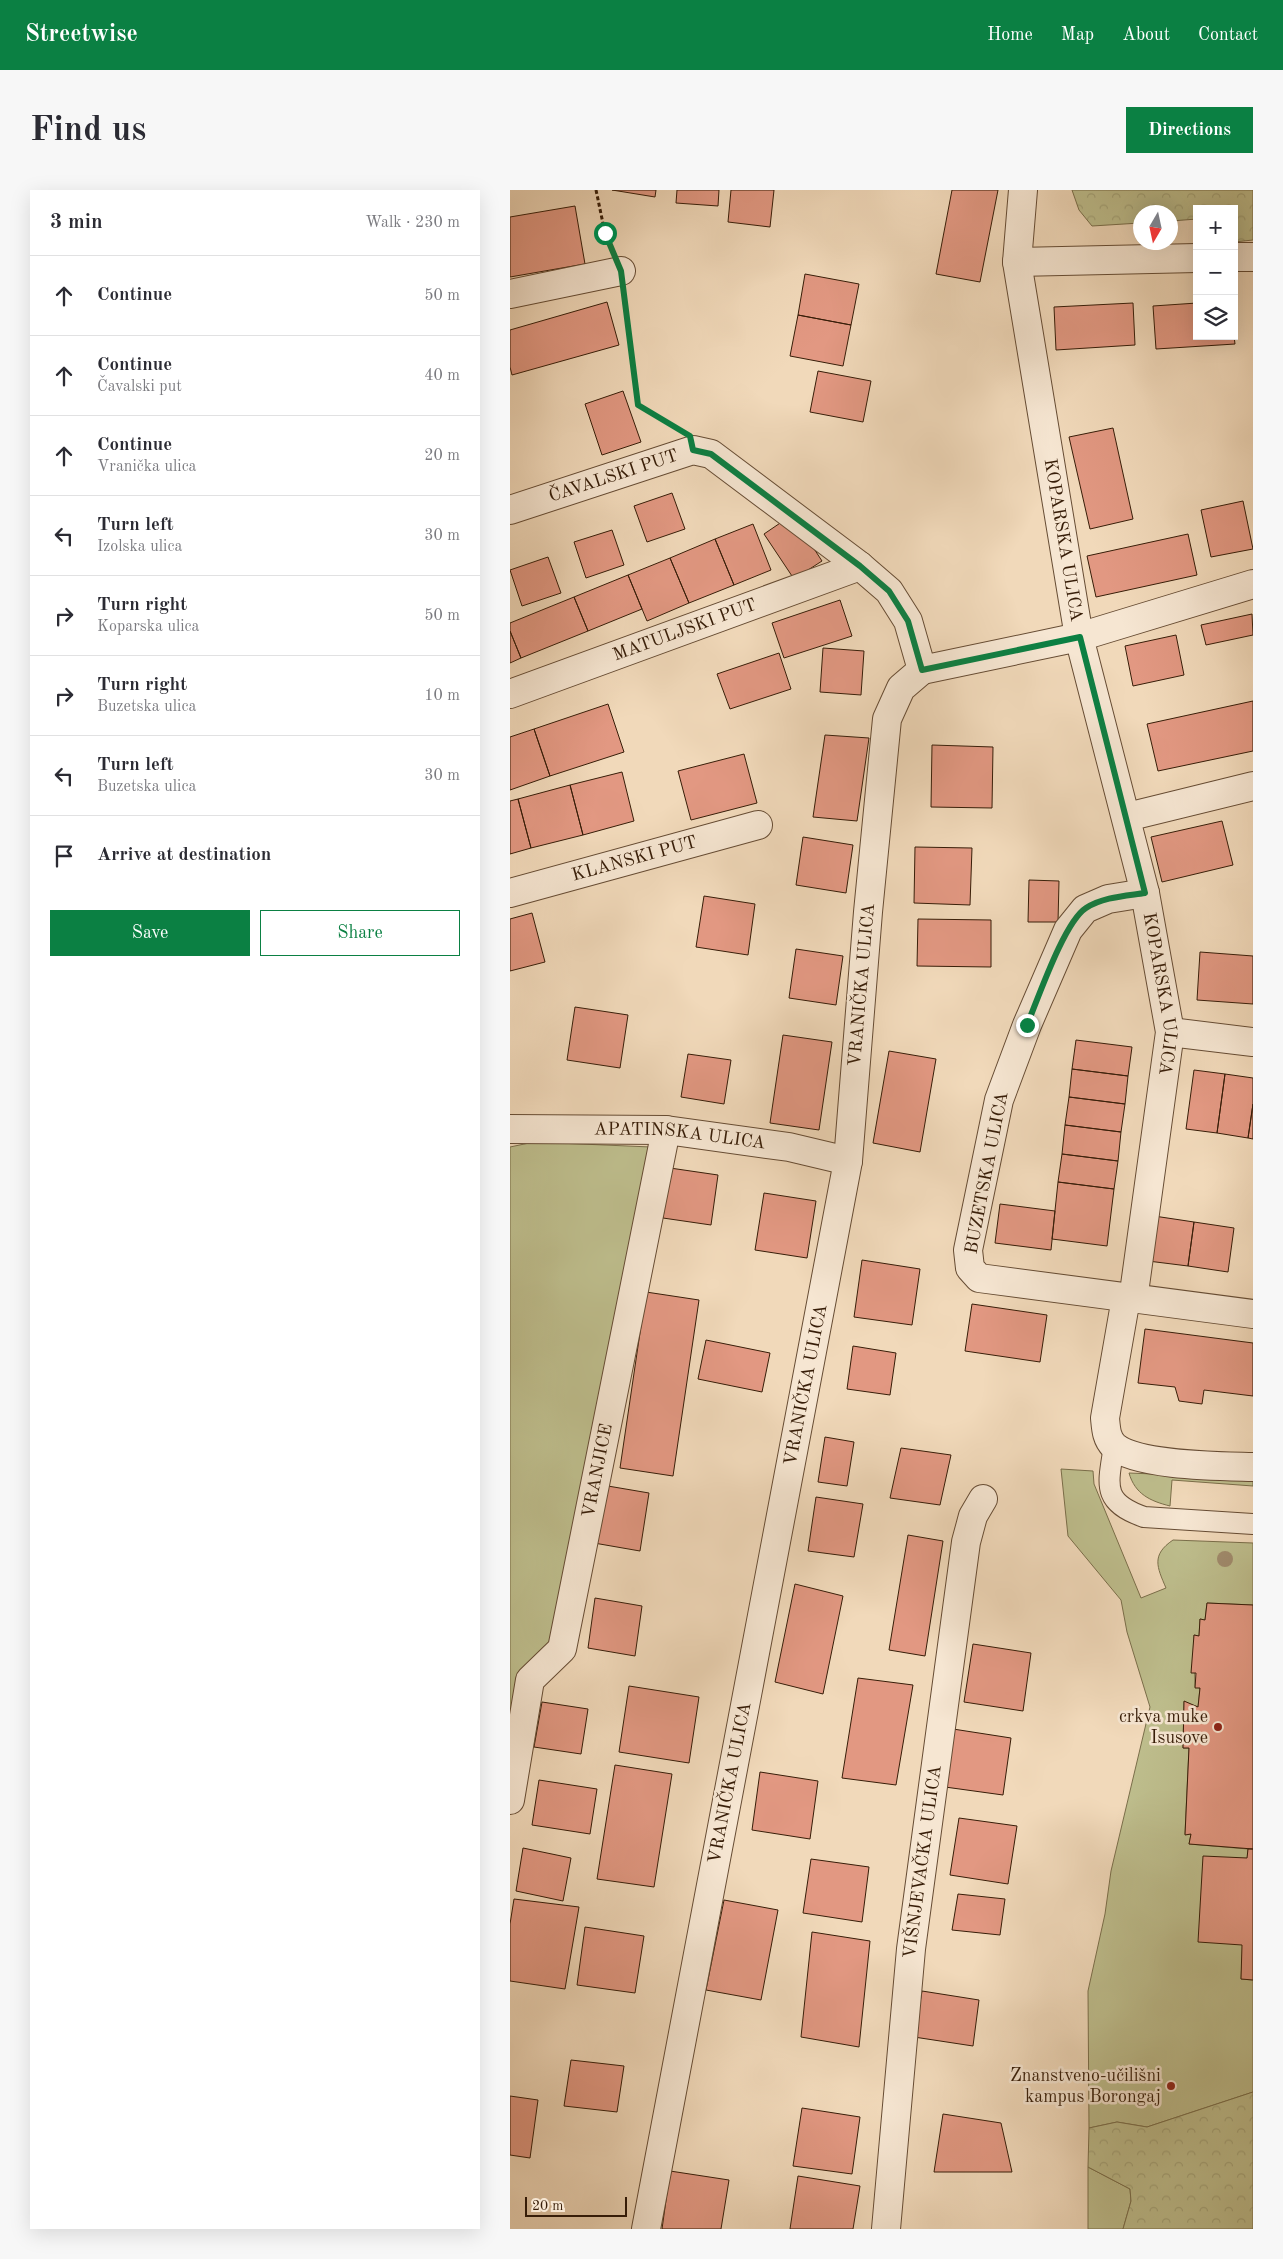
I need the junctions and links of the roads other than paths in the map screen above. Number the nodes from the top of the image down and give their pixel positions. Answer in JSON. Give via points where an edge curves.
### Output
{"nodes":[{"id":1,"x":1023,"y":190,"type":"edge"},
{"id":2,"x":1238,"y":257,"type":"edge"},
{"id":3,"x":1253,"y":257,"type":"edge"},
{"id":4,"x":1193,"y":258,"type":"edge"},
{"id":5,"x":1017,"y":262,"type":"junction"},
{"id":6,"x":621,"y":271,"type":"road end"},
{"id":7,"x":510,"y":294,"type":"edge"},
{"id":8,"x":510,"y":510,"type":"edge"},
{"id":9,"x":860,"y":566,"type":"junction"},
{"id":10,"x":1253,"y":584,"type":"edge"},
{"id":11,"x":1080,"y":637,"type":"junction"},
{"id":12,"x":922,"y":670,"type":"junction"},
{"id":13,"x":510,"y":694,"type":"edge"},
{"id":14,"x":1253,"y":786,"type":"edge"},
{"id":15,"x":1127,"y":817,"type":"junction"},
{"id":16,"x":758,"y":825,"type":"dead end"},
{"id":17,"x":510,"y":893,"type":"edge"},
{"id":18,"x":1145,"y":893,"type":"junction"},
{"id":19,"x":1170,"y":1032,"type":"junction"},
{"id":20,"x":1253,"y":1042,"type":"edge"},
{"id":21,"x":510,"y":1129,"type":"edge"},
{"id":22,"x":666,"y":1130,"type":"junction"},
{"id":23,"x":848,"y":1161,"type":"junction"},
{"id":24,"x":1130,"y":1299,"type":"junction"},
{"id":25,"x":1253,"y":1314,"type":"edge"},
{"id":26,"x":1114,"y":1446,"type":"junction"},
{"id":27,"x":1253,"y":1467,"type":"edge"},
{"id":28,"x":983,"y":1499,"type":"dead end"},
{"id":29,"x":1253,"y":1524,"type":"edge"},
{"id":30,"x":510,"y":1800,"type":"edge"},
{"id":31,"x":646,"y":2229,"type":"edge"},
{"id":32,"x":886,"y":2229,"type":"edge"}],
"edges":[{"from":1,"to":5,"type":"street","name":"KOPARSKA ULICA"},
{"from":2,"to":3,"type":"street"},
{"from":4,"to":5,"type":"street"},
{"from":5,"to":11,"type":"street","name":"KOPARSKA ULICA"},
{"from":6,"to":7,"type":"street"},
{"from":8,"to":9,"type":"street","name":"ČAVALSKI PUT","via":[[693,450],[711,454]]},
{"from":9,"to":12,"type":"street","via":[[889,591],[908,621]]},
{"from":9,"to":13,"type":"street","name":"MATULJSKI PUT"},
{"from":10,"to":11,"type":"street"},
{"from":11,"to":12,"type":"street"},
{"from":11,"to":15,"type":"street","name":"KOPARSKA ULICA"},
{"from":12,"to":23,"type":"street","name":"VRANIČKA ULICA","via":[[901,688],[886,719]]},
{"from":14,"to":15,"type":"street"},
{"from":15,"to":18,"type":"street","name":"KOPARSKA ULICA"},
{"from":16,"to":17,"type":"street","name":"KLANSKI PUT"},
{"from":18,"to":19,"type":"street","name":"KOPARSKA ULICA"},
{"from":18,"to":24,"type":"street","name":"BUZETSKA ULICA","via":[[1108,899],[1084,909],[1068,930],[998,1100],[968,1250],[970,1268],[979,1278]]},
{"from":19,"to":20,"type":"street"},
{"from":19,"to":24,"type":"street","name":"KOPARSKA ULICA"},
{"from":21,"to":22,"type":"street","name":"APATINSKA ULICA"},
{"from":22,"to":23,"type":"street","name":"APATINSKA ULICA","via":[[789,1148]]},
{"from":22,"to":30,"type":"street","name":"VRANJICE","via":[[562,1649],[530,1680]]},
{"from":23,"to":31,"type":"street","name":"VRANIČKA ULICA"},
{"from":24,"to":25,"type":"street","name":"BUZETSKA ULICA"},
{"from":24,"to":26,"type":"street","via":[[1105,1418],[1107,1435]]},
{"from":26,"to":27,"type":"street","via":[[1129,1455],[1150,1459]]},
{"from":26,"to":29,"type":"lane","via":[[1109,1490],[1116,1502],[1130,1512],[1144,1518]]},
{"from":28,"to":32,"type":"street","name":"VIŠNJEVAČKA ULICA","via":[[973,1516],[966,1542],[910,1949]]}]}
